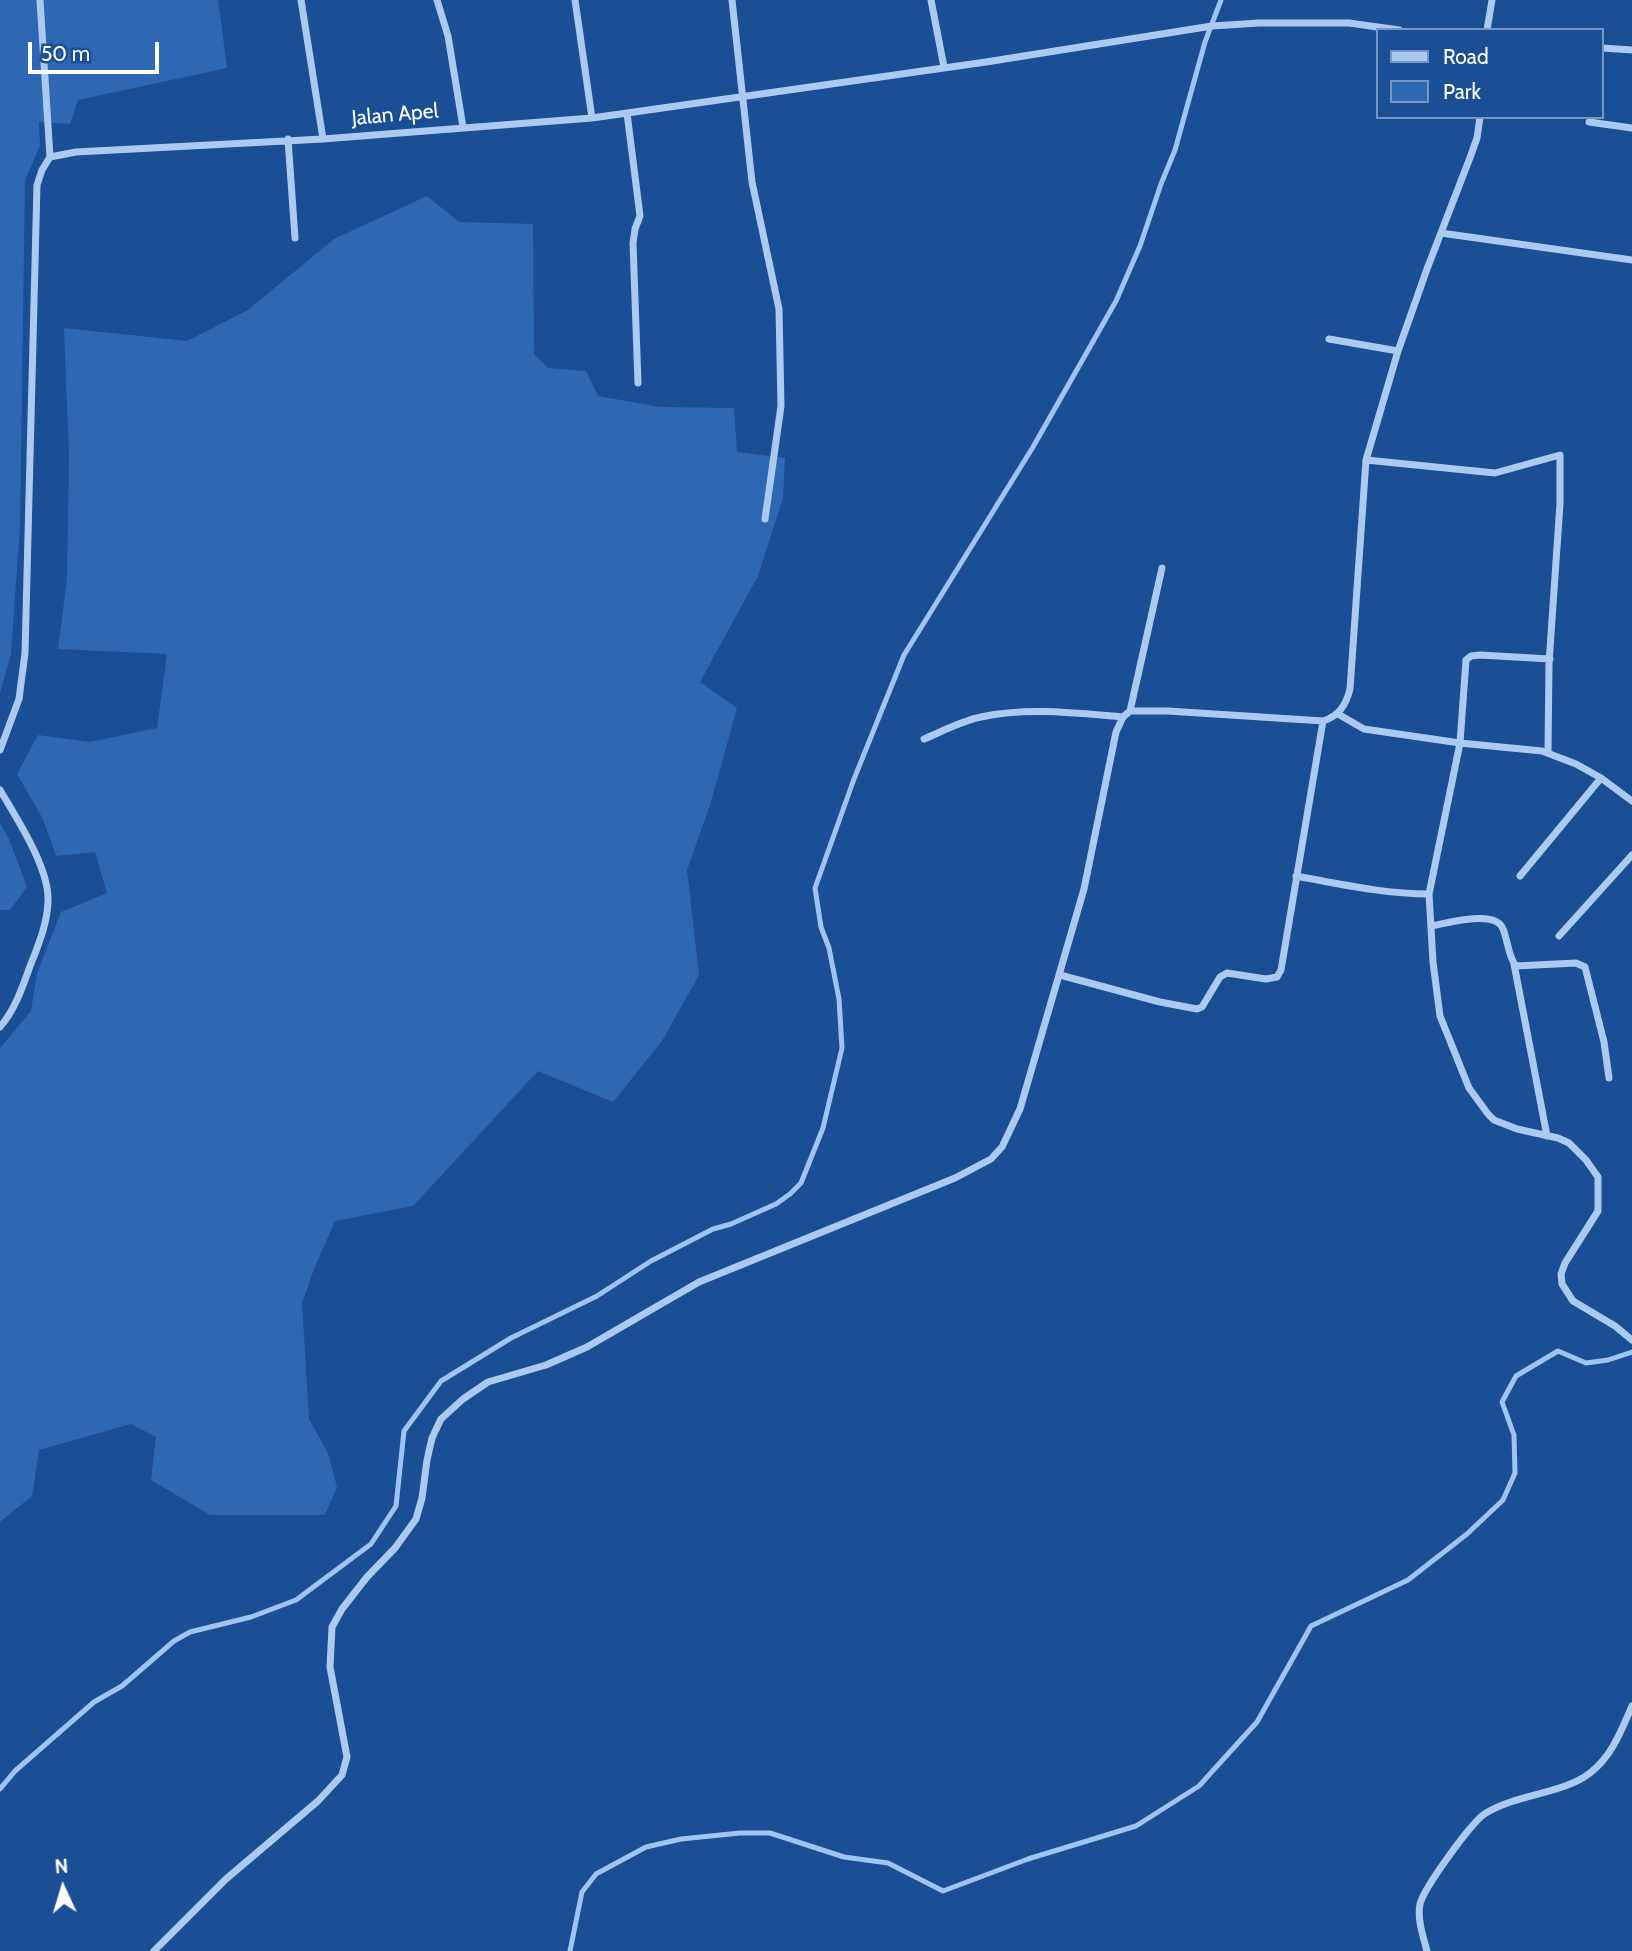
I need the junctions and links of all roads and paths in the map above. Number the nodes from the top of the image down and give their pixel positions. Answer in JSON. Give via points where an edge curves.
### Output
{"nodes":[{"id":1,"x":40,"y":0,"type":"edge"},
{"id":2,"x":301,"y":0,"type":"edge"},
{"id":3,"x":437,"y":0,"type":"edge"},
{"id":4,"x":575,"y":0,"type":"edge"},
{"id":5,"x":732,"y":0,"type":"edge"},
{"id":6,"x":931,"y":0,"type":"edge"},
{"id":7,"x":1492,"y":0,"type":"edge"},
{"id":8,"x":1385,"y":28,"type":"edge"},
{"id":9,"x":1488,"y":28,"type":"edge"},
{"id":10,"x":1604,"y":48,"type":"edge"},
{"id":11,"x":1632,"y":50,"type":"edge"},
{"id":12,"x":944,"y":67,"type":"junction"},
{"id":13,"x":742,"y":95,"type":"junction"},
{"id":14,"x":628,"y":113,"type":"junction"},
{"id":15,"x":592,"y":118,"type":"junction"},
{"id":16,"x":1480,"y":119,"type":"edge"},
{"id":17,"x":1589,"y":122,"type":"dead end"},
{"id":18,"x":463,"y":127,"type":"junction"},
{"id":19,"x":1632,"y":128,"type":"edge"},
{"id":20,"x":288,"y":139,"type":"junction"},
{"id":21,"x":323,"y":139,"type":"junction"},
{"id":22,"x":50,"y":157,"type":"junction"},
{"id":23,"x":1441,"y":233,"type":"junction"},
{"id":24,"x":295,"y":238,"type":"dead end"},
{"id":25,"x":1632,"y":260,"type":"edge"},
{"id":26,"x":1329,"y":339,"type":"dead end"},
{"id":27,"x":1398,"y":351,"type":"junction"},
{"id":28,"x":638,"y":383,"type":"dead end"},
{"id":29,"x":1366,"y":460,"type":"junction"},
{"id":30,"x":765,"y":519,"type":"dead end"},
{"id":31,"x":1162,"y":568,"type":"dead end"},
{"id":32,"x":1550,"y":659,"type":"junction"},
{"id":33,"x":1126,"y":714,"type":"junction"},
{"id":34,"x":1338,"y":714,"type":"junction"},
{"id":35,"x":1323,"y":721,"type":"junction"},
{"id":36,"x":924,"y":740,"type":"dead end"},
{"id":37,"x":1460,"y":743,"type":"junction"},
{"id":38,"x":0,"y":750,"type":"edge"},
{"id":39,"x":1548,"y":753,"type":"junction"},
{"id":40,"x":1601,"y":778,"type":"junction"},
{"id":41,"x":0,"y":790,"type":"edge"},
{"id":42,"x":1632,"y":801,"type":"edge"},
{"id":43,"x":1632,"y":855,"type":"edge"},
{"id":44,"x":1296,"y":876,"type":"junction"},
{"id":45,"x":1520,"y":876,"type":"dead end"},
{"id":46,"x":1429,"y":894,"type":"junction"},
{"id":47,"x":1431,"y":926,"type":"junction"},
{"id":48,"x":1559,"y":936,"type":"dead end"},
{"id":49,"x":1514,"y":964,"type":"junction"},
{"id":50,"x":1060,"y":975,"type":"junction"},
{"id":51,"x":0,"y":1027,"type":"edge"},
{"id":52,"x":1609,"y":1078,"type":"dead end"},
{"id":53,"x":1547,"y":1136,"type":"junction"},
{"id":54,"x":1632,"y":1339,"type":"edge"},
{"id":55,"x":1632,"y":1706,"type":"edge"},
{"id":56,"x":154,"y":1951,"type":"edge"},
{"id":57,"x":1426,"y":1951,"type":"edge"}],
"edges":[{"from":1,"to":22,"type":"street"},
{"from":2,"to":21,"type":"street"},
{"from":3,"to":18,"type":"street","via":[[448,36]]},
{"from":4,"to":15,"type":"street"},
{"from":5,"to":13,"type":"street"},
{"from":6,"to":12,"type":"street"},
{"from":7,"to":9,"type":"street"},
{"from":8,"to":12,"type":"street","name":"Jalan Apel","via":[[1349,23],[1212,26]]},
{"from":10,"to":11,"type":"street"},
{"from":12,"to":13,"type":"street","name":"Jalan Apel"},
{"from":13,"to":14,"type":"street","name":"Jalan Apel"},
{"from":13,"to":30,"type":"street","via":[[752,183],[779,309],[781,406]]},
{"from":14,"to":15,"type":"street","name":"Jalan Apel"},
{"from":14,"to":28,"type":"street","via":[[640,216],[633,243]]},
{"from":15,"to":18,"type":"street","name":"Jalan Apel"},
{"from":16,"to":23,"type":"street","via":[[1477,138]]},
{"from":17,"to":19,"type":"street"},
{"from":18,"to":21,"type":"street","name":"Jalan Apel"},
{"from":20,"to":21,"type":"street","name":"Jalan Apel"},
{"from":20,"to":22,"type":"street","name":"Jalan Apel"},
{"from":20,"to":24,"type":"street"},
{"from":22,"to":38,"type":"street","via":[[37,185],[25,653],[19,699]]},
{"from":23,"to":25,"type":"street"},
{"from":23,"to":27,"type":"street"},
{"from":26,"to":27,"type":"street"},
{"from":27,"to":29,"type":"street"},
{"from":29,"to":32,"type":"street","via":[[1494,473],[1560,455]]},
{"from":29,"to":34,"type":"street","via":[[1350,689]]},
{"from":31,"to":33,"type":"street"},
{"from":32,"to":37,"type":"street","via":[[1480,655],[1465,660]]},
{"from":32,"to":39,"type":"street"},
{"from":33,"to":35,"type":"street","via":[[1168,711]]},
{"from":33,"to":36,"type":"street","via":[[1037,710],[981,717]]},
{"from":33,"to":50,"type":"street","via":[[1116,733]]},
{"from":34,"to":35,"type":"street"},
{"from":34,"to":37,"type":"street","via":[[1364,729]]},
{"from":35,"to":44,"type":"street"},
{"from":37,"to":39,"type":"street"},
{"from":37,"to":46,"type":"street"},
{"from":39,"to":40,"type":"street"},
{"from":40,"to":42,"type":"street"},
{"from":40,"to":45,"type":"street"},
{"from":41,"to":51,"type":"street","via":[[38,858],[48,902],[32,962]]},
{"from":43,"to":48,"type":"street"},
{"from":44,"to":46,"type":"street"},
{"from":44,"to":50,"type":"street","via":[[1277,977],[1227,973],[1196,1009]]},
{"from":46,"to":47,"type":"street"},
{"from":47,"to":49,"type":"street","via":[[1495,919],[1502,926]]},
{"from":47,"to":53,"type":"street","via":[[1440,1016],[1469,1088],[1494,1120]]},
{"from":49,"to":52,"type":"street","via":[[1576,963],[1585,967]]},
{"from":49,"to":53,"type":"street"},
{"from":50,"to":56,"type":"street","via":[[1020,1109],[991,1159],[955,1178],[699,1282],[577,1352],[488,1381],[441,1419],[426,1460],[416,1519],[332,1627],[330,1667],[347,1757],[342,1775]]},
{"from":53,"to":54,"type":"street","via":[[1577,1149],[1600,1187],[1598,1211],[1565,1263],[1562,1284],[1573,1301]]},
{"from":55,"to":57,"type":"street","via":[[1614,1747],[1591,1773],[1567,1786],[1486,1812],[1477,1820],[1420,1902]]}]}
